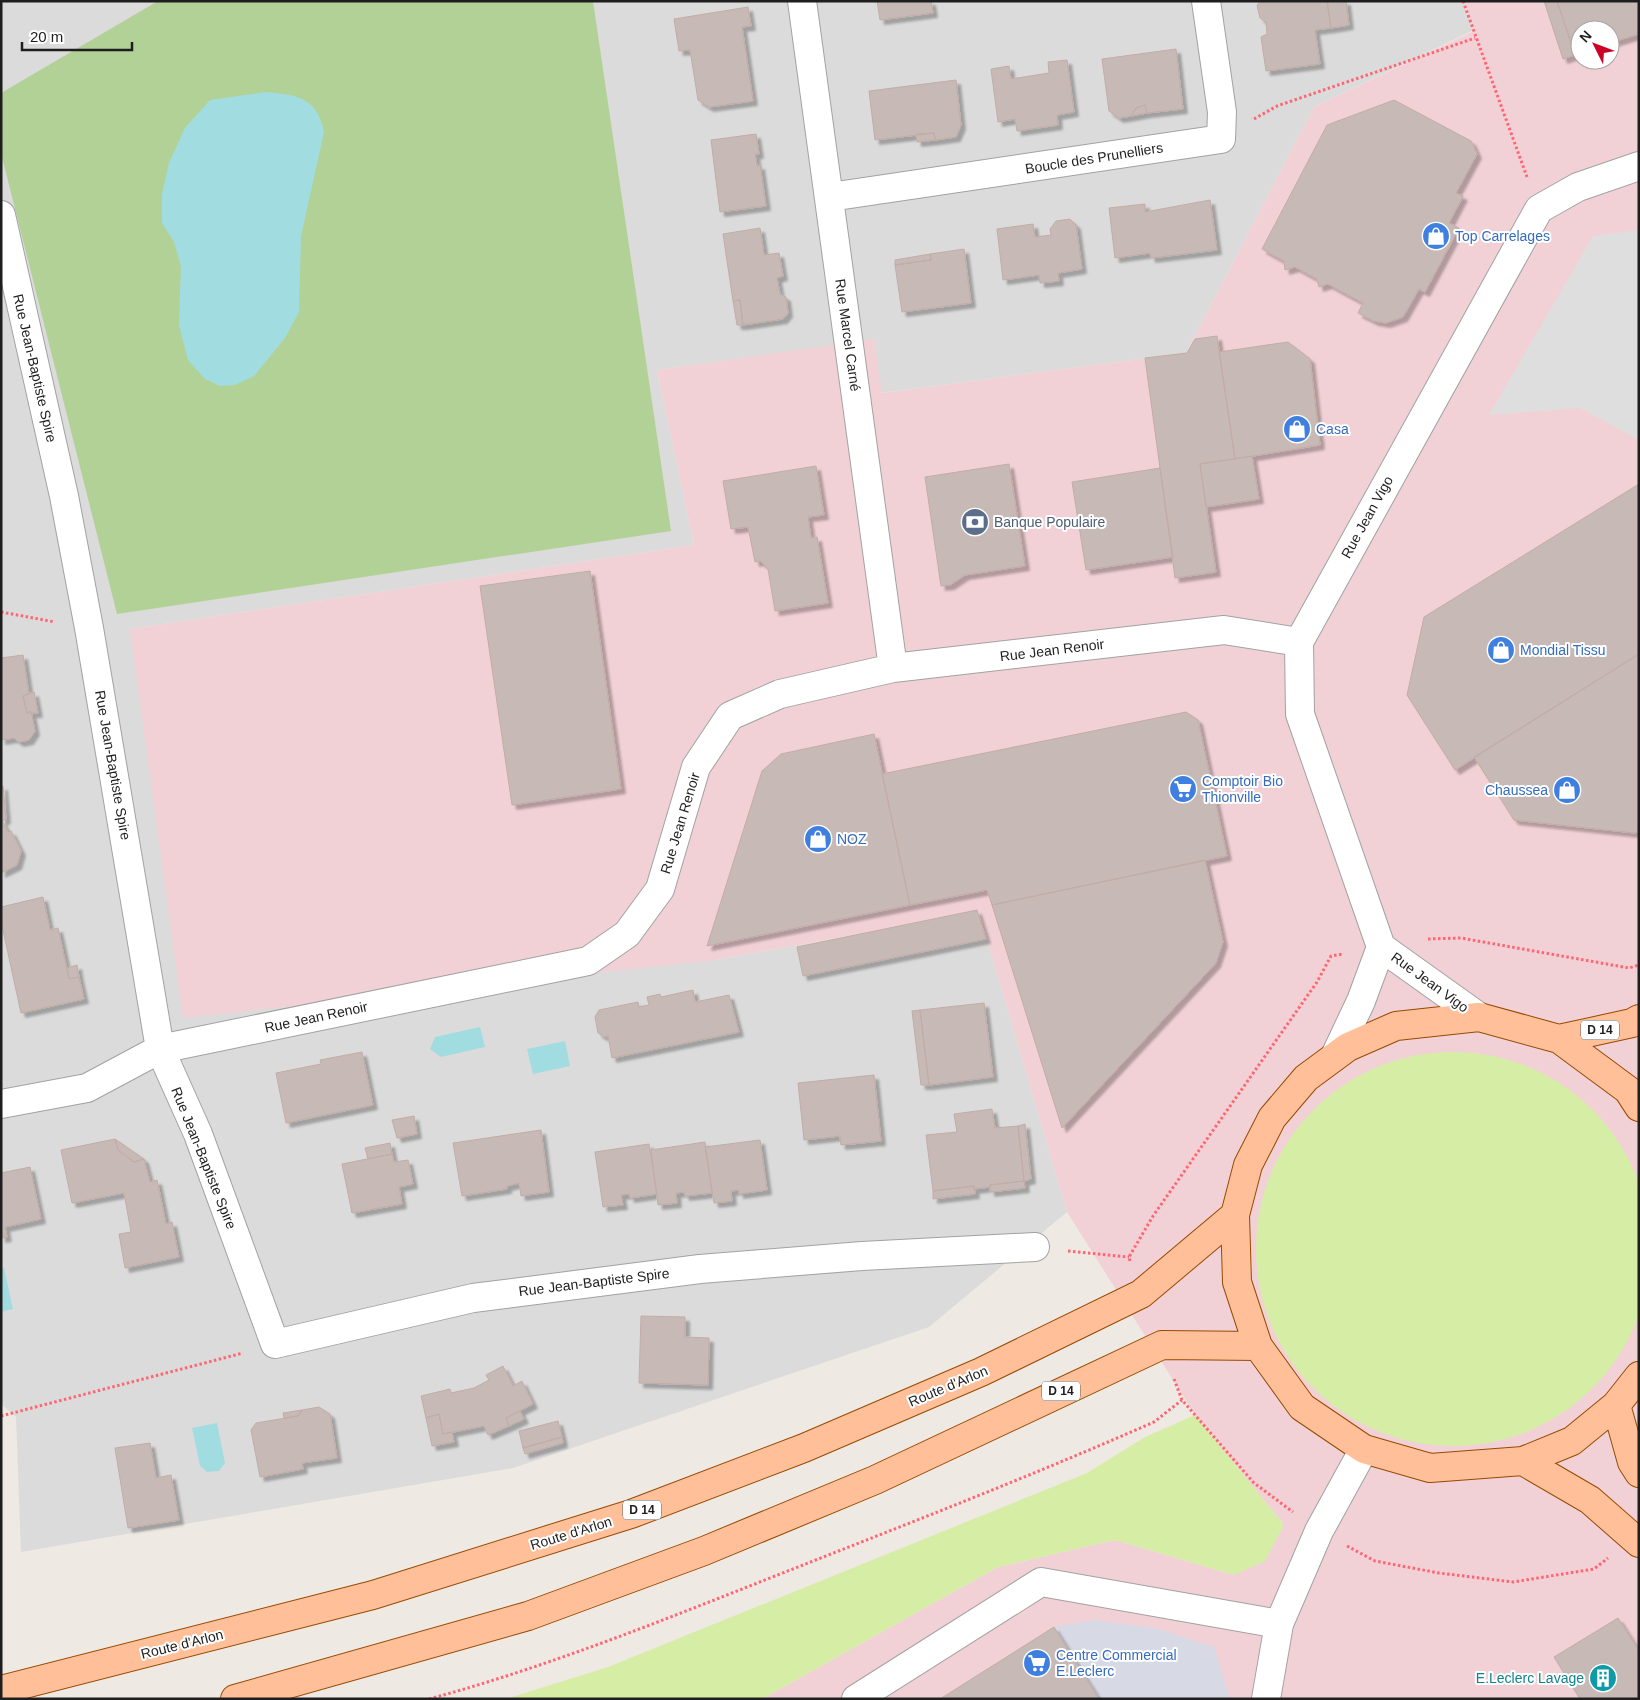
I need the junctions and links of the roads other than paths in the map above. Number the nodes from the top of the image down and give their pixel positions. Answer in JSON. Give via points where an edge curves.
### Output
{"nodes":[{"id":1,"x":802,"y":1,"type":"edge"},
{"id":2,"x":1206,"y":1,"type":"edge"},
{"id":3,"x":1639,"y":166,"type":"edge"},
{"id":4,"x":830,"y":197,"type":"junction"},
{"id":5,"x":1,"y":215,"type":"edge"},
{"id":6,"x":1299,"y":642,"type":"junction"},
{"id":7,"x":893,"y":668,"type":"junction"},
{"id":8,"x":1381,"y":947,"type":"junction"},
{"id":9,"x":1479,"y":1017,"type":"junction"},
{"id":10,"x":1639,"y":1019,"type":"edge"},
{"id":11,"x":1560,"y":1039,"type":"junction"},
{"id":12,"x":160,"y":1049,"type":"junction"},
{"id":13,"x":1335,"y":1056,"type":"junction"},
{"id":14,"x":1,"y":1104,"type":"edge"},
{"id":15,"x":1639,"y":1107,"type":"edge"},
{"id":16,"x":1235,"y":1215,"type":"junction"},
{"id":17,"x":1034,"y":1247,"type":"road end"},
{"id":18,"x":1258,"y":1346,"type":"junction"},
{"id":19,"x":1639,"y":1376,"type":"edge"},
{"id":20,"x":1616,"y":1405,"type":"junction"},
{"id":21,"x":1364,"y":1449,"type":"junction"},
{"id":22,"x":1523,"y":1461,"type":"junction"},
{"id":23,"x":1639,"y":1473,"type":"edge"},
{"id":24,"x":1636,"y":1540,"type":"edge"},
{"id":25,"x":1279,"y":1624,"type":"junction"},
{"id":26,"x":1,"y":1690,"type":"edge"},
{"id":27,"x":235,"y":1699,"type":"edge"},
{"id":28,"x":856,"y":1699,"type":"edge"},
{"id":29,"x":1266,"y":1699,"type":"edge"}],
"edges":[{"from":1,"to":4,"type":"street","name":"Rue Marcel Carné"},
{"from":2,"to":4,"type":"street","name":"Boucle des Prunelliers","via":[[1222,112],[1221,139]]},
{"from":3,"to":6,"type":"street","name":"Rue Jean Vigo","via":[[1578,187],[1539,209]]},
{"from":4,"to":7,"type":"street","name":"Rue Marcel Carné"},
{"from":5,"to":12,"type":"street","name":"Rue Jean-Baptiste Spire","via":[[64,496]]},
{"from":6,"to":7,"type":"street","name":"Rue Jean Renoir","via":[[1224,630]]},
{"from":6,"to":8,"type":"street","name":"Rue Jean Vigo","via":[[1300,714]]},
{"from":7,"to":12,"type":"street","name":"Rue Jean Renoir","via":[[780,694],[730,716],[696,767],[660,889],[627,934],[588,961]]},
{"from":8,"to":9,"type":"street","name":"Rue Jean Vigo"},
{"from":8,"to":13,"type":"street","name":"Rue Jean Vigo","via":[[1361,1001]]},
{"from":9,"to":11,"type":"main road"},
{"from":9,"to":13,"type":"main road","via":[[1396,1026]]},
{"from":10,"to":11,"type":"main road","number":"D 14"},
{"from":11,"to":15,"type":"main road","via":[[1628,1090]]},
{"from":12,"to":14,"type":"street","name":"Rue Jean Renoir","via":[[88,1088]]},
{"from":12,"to":17,"type":"street","name":"Rue Jean-Baptiste Spire","via":[[198,1134],[275,1344],[473,1298],[512,1293],[700,1269]]},
{"from":13,"to":16,"type":"main road","via":[[1306,1078],[1272,1118],[1248,1165]]},
{"from":16,"to":18,"type":"main road","via":[[1237,1282]]},
{"from":16,"to":26,"type":"main road","name":"Route d'Arlon","number":"D 14","via":[[1141,1294],[981,1372],[804,1448],[631,1514],[373,1595]]},
{"from":18,"to":21,"type":"main road","via":[[1302,1406]]},
{"from":18,"to":27,"type":"main road","number":"D 14","via":[[1162,1345],[875,1480],[704,1551],[528,1616]]},
{"from":19,"to":20,"type":"main road"},
{"from":20,"to":22,"type":"main road","via":[[1572,1441]]},
{"from":20,"to":23,"type":"main road","via":[[1632,1462]]},
{"from":21,"to":22,"type":"main road","via":[[1430,1468]]},
{"from":21,"to":25,"type":"street","via":[[1319,1531]]},
{"from":22,"to":24,"type":"main road","via":[[1590,1500]]},
{"from":25,"to":28,"type":"street","via":[[1041,1582]]},
{"from":25,"to":29,"type":"street"}]}
